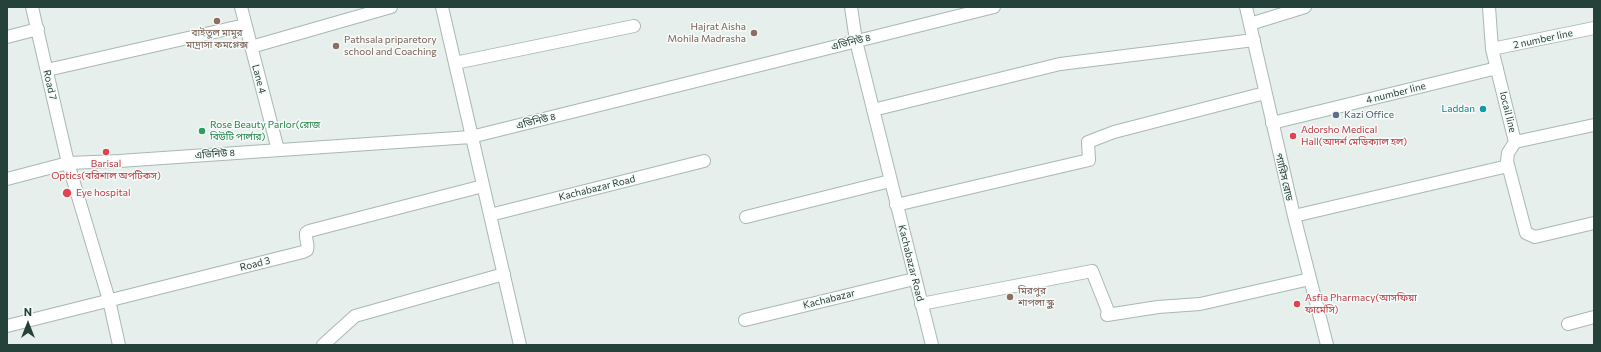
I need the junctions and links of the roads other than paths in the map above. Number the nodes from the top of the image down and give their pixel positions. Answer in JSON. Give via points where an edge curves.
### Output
{"nodes":[{"id":1,"x":32,"y":7,"type":"edge"},
{"id":2,"x":241,"y":7,"type":"edge"},
{"id":3,"x":391,"y":7,"type":"edge"},
{"id":4,"x":442,"y":7,"type":"edge"},
{"id":5,"x":851,"y":7,"type":"edge"},
{"id":6,"x":994,"y":7,"type":"edge"},
{"id":7,"x":1246,"y":7,"type":"edge"},
{"id":8,"x":1305,"y":7,"type":"edge"},
{"id":9,"x":1489,"y":7,"type":"edge"},
{"id":10,"x":1250,"y":24,"type":"junction"},
{"id":11,"x":245,"y":25,"type":"junction"},
{"id":12,"x":634,"y":26,"type":"dead end"},
{"id":13,"x":1594,"y":28,"type":"edge"},
{"id":14,"x":38,"y":29,"type":"junction"},
{"id":15,"x":7,"y":37,"type":"edge"},
{"id":16,"x":1254,"y":40,"type":"junction"},
{"id":17,"x":856,"y":41,"type":"junction"},
{"id":18,"x":250,"y":47,"type":"junction"},
{"id":19,"x":1492,"y":49,"type":"junction"},
{"id":20,"x":455,"y":63,"type":"junction"},
{"id":21,"x":1497,"y":68,"type":"junction"},
{"id":22,"x":47,"y":70,"type":"junction"},
{"id":23,"x":1266,"y":93,"type":"junction"},
{"id":24,"x":873,"y":110,"type":"junction"},
{"id":25,"x":1272,"y":123,"type":"junction"},
{"id":26,"x":1594,"y":125,"type":"edge"},
{"id":27,"x":471,"y":137,"type":"junction"},
{"id":28,"x":1515,"y":142,"type":"junction"},
{"id":29,"x":278,"y":150,"type":"junction"},
{"id":30,"x":704,"y":161,"type":"dead end"},
{"id":31,"x":68,"y":163,"type":"junction"},
{"id":32,"x":1508,"y":166,"type":"junction"},
{"id":33,"x":7,"y":179,"type":"edge"},
{"id":34,"x":890,"y":181,"type":"junction"},
{"id":35,"x":483,"y":186,"type":"junction"},
{"id":36,"x":896,"y":204,"type":"junction"},
{"id":37,"x":490,"y":215,"type":"junction"},
{"id":38,"x":1294,"y":216,"type":"junction"},
{"id":39,"x":746,"y":217,"type":"dead end"},
{"id":40,"x":1594,"y":223,"type":"edge"},
{"id":41,"x":504,"y":274,"type":"junction"},
{"id":42,"x":914,"y":279,"type":"junction"},
{"id":43,"x":1310,"y":279,"type":"junction"},
{"id":44,"x":109,"y":300,"type":"junction"},
{"id":45,"x":920,"y":304,"type":"junction"},
{"id":46,"x":1594,"y":317,"type":"edge"},
{"id":47,"x":745,"y":320,"type":"dead end"},
{"id":48,"x":1568,"y":324,"type":"dead end"},
{"id":49,"x":7,"y":326,"type":"edge"},
{"id":50,"x":119,"y":345,"type":"edge"},
{"id":51,"x":323,"y":345,"type":"edge"},
{"id":52,"x":520,"y":345,"type":"edge"},
{"id":53,"x":932,"y":345,"type":"edge"},
{"id":54,"x":1327,"y":345,"type":"edge"}],
"edges":[{"from":1,"to":14,"type":"street","name":"Road 7"},
{"from":2,"to":11,"type":"street","name":"Lane 4"},
{"from":3,"to":18,"type":"street"},
{"from":4,"to":20,"type":"street"},
{"from":5,"to":17,"type":"street","name":"Kachabazar Road"},
{"from":6,"to":17,"type":"street","name":"এভিনিউ ৪"},
{"from":7,"to":10,"type":"street","name":"প্যারিস রোড"},
{"from":8,"to":10,"type":"street"},
{"from":9,"to":19,"type":"street","name":"locail line"},
{"from":10,"to":16,"type":"street","name":"প্যারিস রোড"},
{"from":11,"to":18,"type":"street","name":"Lane 4"},
{"from":11,"to":22,"type":"street"},
{"from":12,"to":20,"type":"street"},
{"from":13,"to":19,"type":"street","name":"2 number line"},
{"from":14,"to":15,"type":"street"},
{"from":14,"to":22,"type":"street","name":"Road 7"},
{"from":16,"to":23,"type":"street","name":"প্যারিস রোড"},
{"from":16,"to":24,"type":"street","via":[[1060,64]]},
{"from":17,"to":24,"type":"street","name":"Kachabazar Road"},
{"from":17,"to":27,"type":"street","name":"এভিনিউ ৪"},
{"from":18,"to":29,"type":"street","name":"Lane 4"},
{"from":19,"to":21,"type":"street","name":"locail line"},
{"from":20,"to":27,"type":"street"},
{"from":21,"to":25,"type":"street","name":"4 number line"},
{"from":21,"to":28,"type":"street","name":"locail line"},
{"from":22,"to":31,"type":"street","name":"Road 7"},
{"from":23,"to":25,"type":"street","name":"প্যারিস রোড"},
{"from":23,"to":36,"type":"street","via":[[1114,132],[1088,142],[1089,160]]},
{"from":24,"to":34,"type":"street","name":"Kachabazar Road"},
{"from":25,"to":38,"type":"street","name":"প্যারিস রোড"},
{"from":26,"to":28,"type":"street"},
{"from":27,"to":29,"type":"street","name":"এভিনিউ ৪"},
{"from":27,"to":35,"type":"street"},
{"from":28,"to":32,"type":"street","name":"locail line","via":[[1508,153]]},
{"from":29,"to":31,"type":"street","name":"এভিনিউ ৪"},
{"from":30,"to":37,"type":"street","name":"Kachabazar Road"},
{"from":31,"to":33,"type":"street","name":"এভিনিউ ৪"},
{"from":31,"to":44,"type":"street"},
{"from":32,"to":38,"type":"street"},
{"from":32,"to":40,"type":"street","name":"locail line","via":[[1526,233],[1529,236],[1535,237]]},
{"from":34,"to":36,"type":"street","name":"Kachabazar Road"},
{"from":34,"to":39,"type":"street"},
{"from":35,"to":37,"type":"street"},
{"from":35,"to":44,"type":"street","name":"Road 3","via":[[309,230],[305,237],[308,247],[303,252]]},
{"from":36,"to":42,"type":"street","name":"Kachabazar Road"},
{"from":37,"to":41,"type":"street"},
{"from":38,"to":43,"type":"street","name":"প্যারিস রোড"},
{"from":41,"to":51,"type":"street","via":[[356,316]]},
{"from":41,"to":52,"type":"street"},
{"from":42,"to":45,"type":"street","name":"Kachabazar Road"},
{"from":42,"to":47,"type":"street","name":"Kachabazar"},
{"from":43,"to":45,"type":"street","via":[[1200,304],[1158,307],[1108,315],[1092,271]]},
{"from":43,"to":54,"type":"street","name":"প্যারিস রোড"},
{"from":44,"to":49,"type":"street","name":"Road 3"},
{"from":44,"to":50,"type":"street"},
{"from":45,"to":53,"type":"street","name":"Kachabazar Road"},
{"from":46,"to":48,"type":"street"}]}
